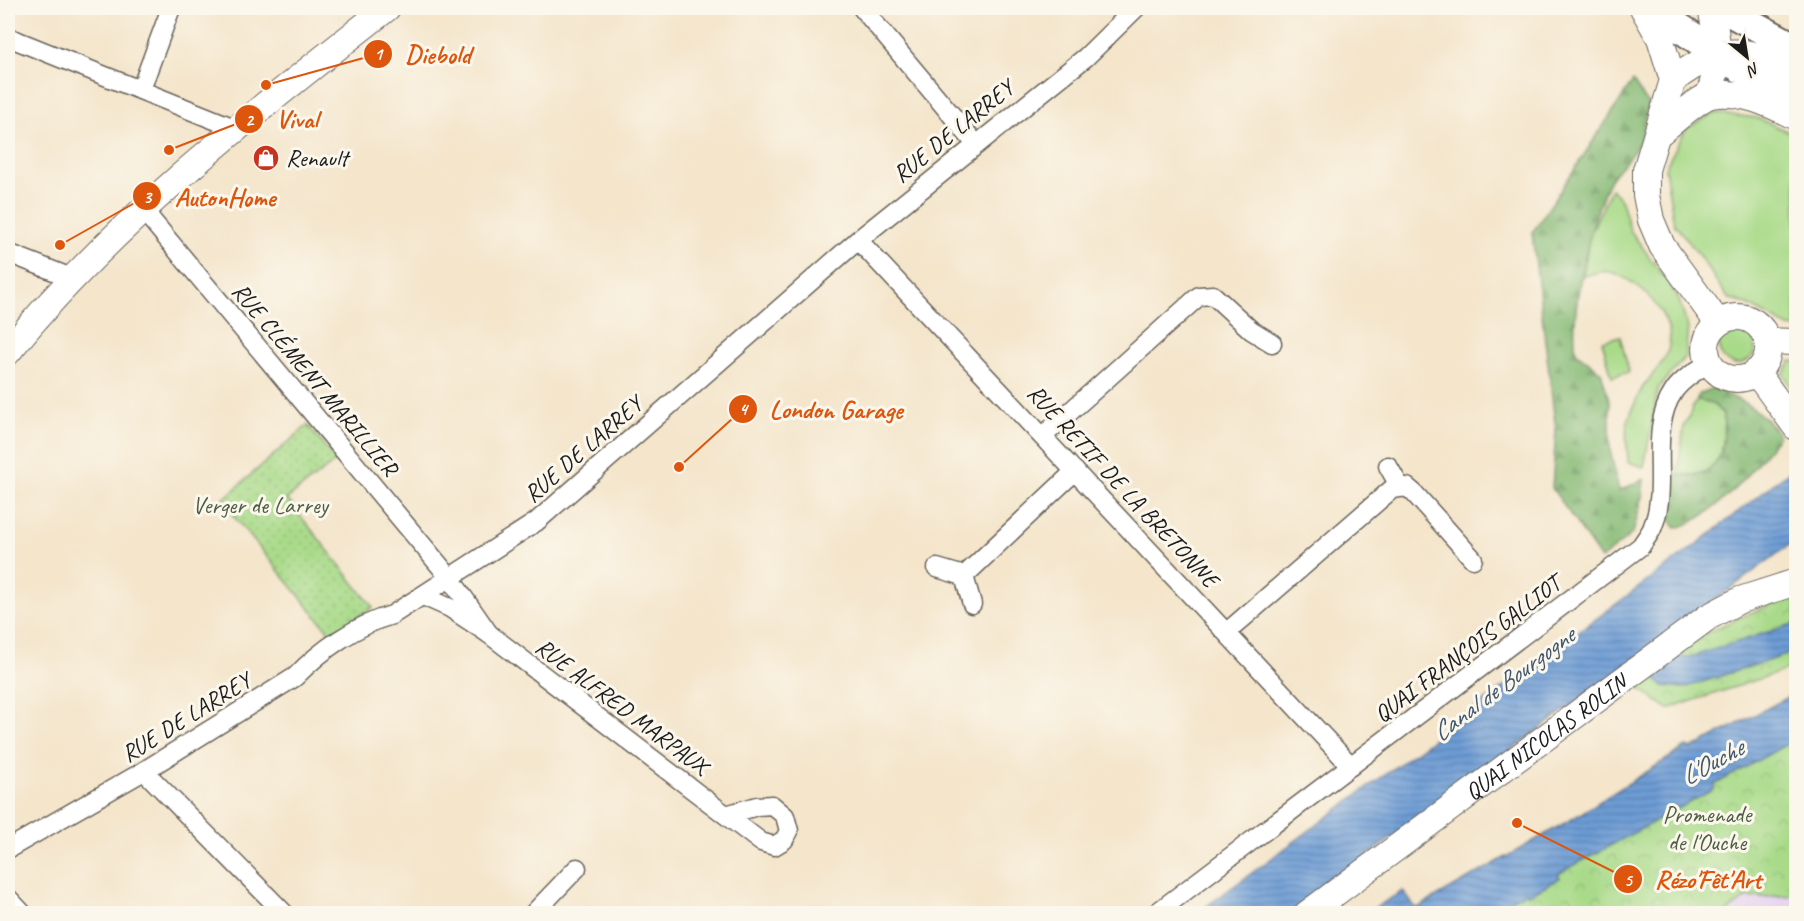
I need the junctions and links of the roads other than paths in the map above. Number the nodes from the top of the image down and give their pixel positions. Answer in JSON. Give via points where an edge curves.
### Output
{"nodes":[{"id":1,"x":171,"y":8,"type":"edge"},
{"id":2,"x":862,"y":8,"type":"edge"},
{"id":3,"x":1136,"y":8,"type":"edge"},
{"id":4,"x":1644,"y":8,"type":"edge"},
{"id":5,"x":1650,"y":8,"type":"edge"},
{"id":6,"x":1711,"y":8,"type":"edge"},
{"id":7,"x":1722,"y":8,"type":"edge"},
{"id":8,"x":382,"y":9,"type":"edge"},
{"id":9,"x":8,"y":38,"type":"edge"},
{"id":10,"x":1797,"y":48,"type":"edge"},
{"id":11,"x":1719,"y":54,"type":"junction"},
{"id":12,"x":1797,"y":72,"type":"edge"},
{"id":13,"x":1672,"y":80,"type":"junction"},
{"id":14,"x":141,"y":89,"type":"junction"},
{"id":15,"x":1709,"y":95,"type":"junction"},
{"id":16,"x":1797,"y":98,"type":"edge"},
{"id":17,"x":1797,"y":117,"type":"edge"},
{"id":18,"x":237,"y":129,"type":"junction"},
{"id":19,"x":1658,"y":134,"type":"junction"},
{"id":20,"x":975,"y":143,"type":"junction"},
{"id":21,"x":144,"y":211,"type":"junction"},
{"id":22,"x":858,"y":240,"type":"junction"},
{"id":23,"x":8,"y":254,"type":"edge"},
{"id":24,"x":74,"y":279,"type":"junction"},
{"id":25,"x":1718,"y":323,"type":"junction"},
{"id":26,"x":1767,"y":341,"type":"junction"},
{"id":27,"x":1797,"y":342,"type":"edge"},
{"id":28,"x":1272,"y":343,"type":"dead end"},
{"id":29,"x":8,"y":352,"type":"edge"},
{"id":30,"x":1710,"y":362,"type":"junction"},
{"id":31,"x":1756,"y":372,"type":"junction"},
{"id":32,"x":1797,"y":427,"type":"edge"},
{"id":33,"x":1043,"y":436,"type":"junction"},
{"id":34,"x":1388,"y":466,"type":"dead end"},
{"id":35,"x":1074,"y":471,"type":"junction"},
{"id":36,"x":1400,"y":487,"type":"junction"},
{"id":37,"x":1473,"y":559,"type":"dead end"},
{"id":38,"x":937,"y":568,"type":"dead end"},
{"id":39,"x":964,"y":576,"type":"junction"},
{"id":40,"x":450,"y":578,"type":"junction"},
{"id":41,"x":1797,"y":582,"type":"edge"},
{"id":42,"x":423,"y":596,"type":"junction"},
{"id":43,"x":972,"y":604,"type":"dead end"},
{"id":44,"x":1227,"y":632,"type":"junction"},
{"id":45,"x":489,"y":634,"type":"junction"},
{"id":46,"x":1351,"y":766,"type":"junction"},
{"id":47,"x":144,"y":771,"type":"junction"},
{"id":48,"x":726,"y":815,"type":"dead end"},
{"id":49,"x":8,"y":849,"type":"edge"},
{"id":50,"x":577,"y":868,"type":"dead end"},
{"id":51,"x":8,"y":898,"type":"edge"},
{"id":52,"x":23,"y":914,"type":"edge"},
{"id":53,"x":285,"y":914,"type":"edge"},
{"id":54,"x":533,"y":914,"type":"edge"},
{"id":55,"x":1155,"y":914,"type":"edge"},
{"id":56,"x":1306,"y":914,"type":"edge"}],
"edges":[{"from":1,"to":14,"type":"street"},
{"from":2,"to":20,"type":"street"},
{"from":3,"to":20,"type":"street","name":"RUE DE LARREY","via":[[1086,57]]},
{"from":4,"to":13,"type":"street","via":[[1660,38]]},
{"from":5,"to":11,"type":"main road"},
{"from":6,"to":11,"type":"street"},
{"from":7,"to":10,"type":"main road"},
{"from":8,"to":18,"type":"street"},
{"from":9,"to":14,"type":"street"},
{"from":11,"to":12,"type":"street","via":[[1746,51]]},
{"from":11,"to":13,"type":"street","via":[[1698,61]]},
{"from":11,"to":15,"type":"street"},
{"from":11,"to":16,"type":"main road"},
{"from":13,"to":19,"type":"street"},
{"from":14,"to":18,"type":"street"},
{"from":15,"to":17,"type":"street","via":[[1730,95],[1770,104]]},
{"from":15,"to":19,"type":"street"},
{"from":18,"to":21,"type":"street"},
{"from":19,"to":25,"type":"street","via":[[1646,170],[1651,220],[1662,246]]},
{"from":20,"to":22,"type":"street","name":"RUE DE LARREY"},
{"from":21,"to":24,"type":"street"},
{"from":21,"to":40,"type":"street","name":"RUE CLÉMENT MARILLIER"},
{"from":22,"to":33,"type":"street","name":"RUE RETIF DE LA BRETONNE"},
{"from":22,"to":40,"type":"street","name":"RUE DE LARREY","via":[[536,522]]},
{"from":23,"to":24,"type":"street"},
{"from":24,"to":29,"type":"street"},
{"from":25,"to":26,"type":"street","via":[[1738,316],[1748,319],[1757,324]]},
{"from":25,"to":30,"type":"street","via":[[1707,340]]},
{"from":26,"to":27,"type":"street"},
{"from":26,"to":31,"type":"street","via":[[1765,361]]},
{"from":28,"to":33,"type":"street","via":[[1251,330],[1213,295],[1199,296]]},
{"from":30,"to":31,"type":"street","via":[[1731,378]]},
{"from":30,"to":46,"type":"street","name":"QUAI FRANÇOIS GALLIOT","via":[[1674,390],[1665,413],[1659,450],[1659,494],[1653,526],[1641,546]]},
{"from":31,"to":32,"type":"street"},
{"from":33,"to":35,"type":"street","name":"RUE RETIF DE LA BRETONNE"},
{"from":34,"to":36,"type":"street"},
{"from":35,"to":39,"type":"street"},
{"from":35,"to":44,"type":"street","name":"RUE RETIF DE LA BRETONNE"},
{"from":36,"to":37,"type":"street","via":[[1414,493]]},
{"from":36,"to":44,"type":"street","via":[[1385,493]]},
{"from":38,"to":39,"type":"street"},
{"from":39,"to":43,"type":"street"},
{"from":40,"to":42,"type":"street","name":"RUE DE LARREY"},
{"from":40,"to":45,"type":"street","name":"RUE ALFRED MARPAUX"},
{"from":41,"to":56,"type":"street","name":"QUAI NICOLAS ROLIN","via":[[1723,608]]},
{"from":42,"to":45,"type":"street","name":"RUE ALFRED MARPAUX","via":[[450,608]]},
{"from":42,"to":47,"type":"street","name":"RUE DE LARREY","via":[[392,615],[372,620],[314,658],[295,677]]},
{"from":44,"to":46,"type":"street","name":"RUE RETIF DE LA BRETONNE"},
{"from":45,"to":48,"type":"street","name":"RUE ALFRED MARPAUX"},
{"from":46,"to":55,"type":"street","name":"QUAI FRANÇOIS GALLIOT"},
{"from":47,"to":49,"type":"street","name":"RUE DE LARREY"},
{"from":47,"to":53,"type":"street"},
{"from":50,"to":54,"type":"street"},
{"from":51,"to":52,"type":"street"}]}
